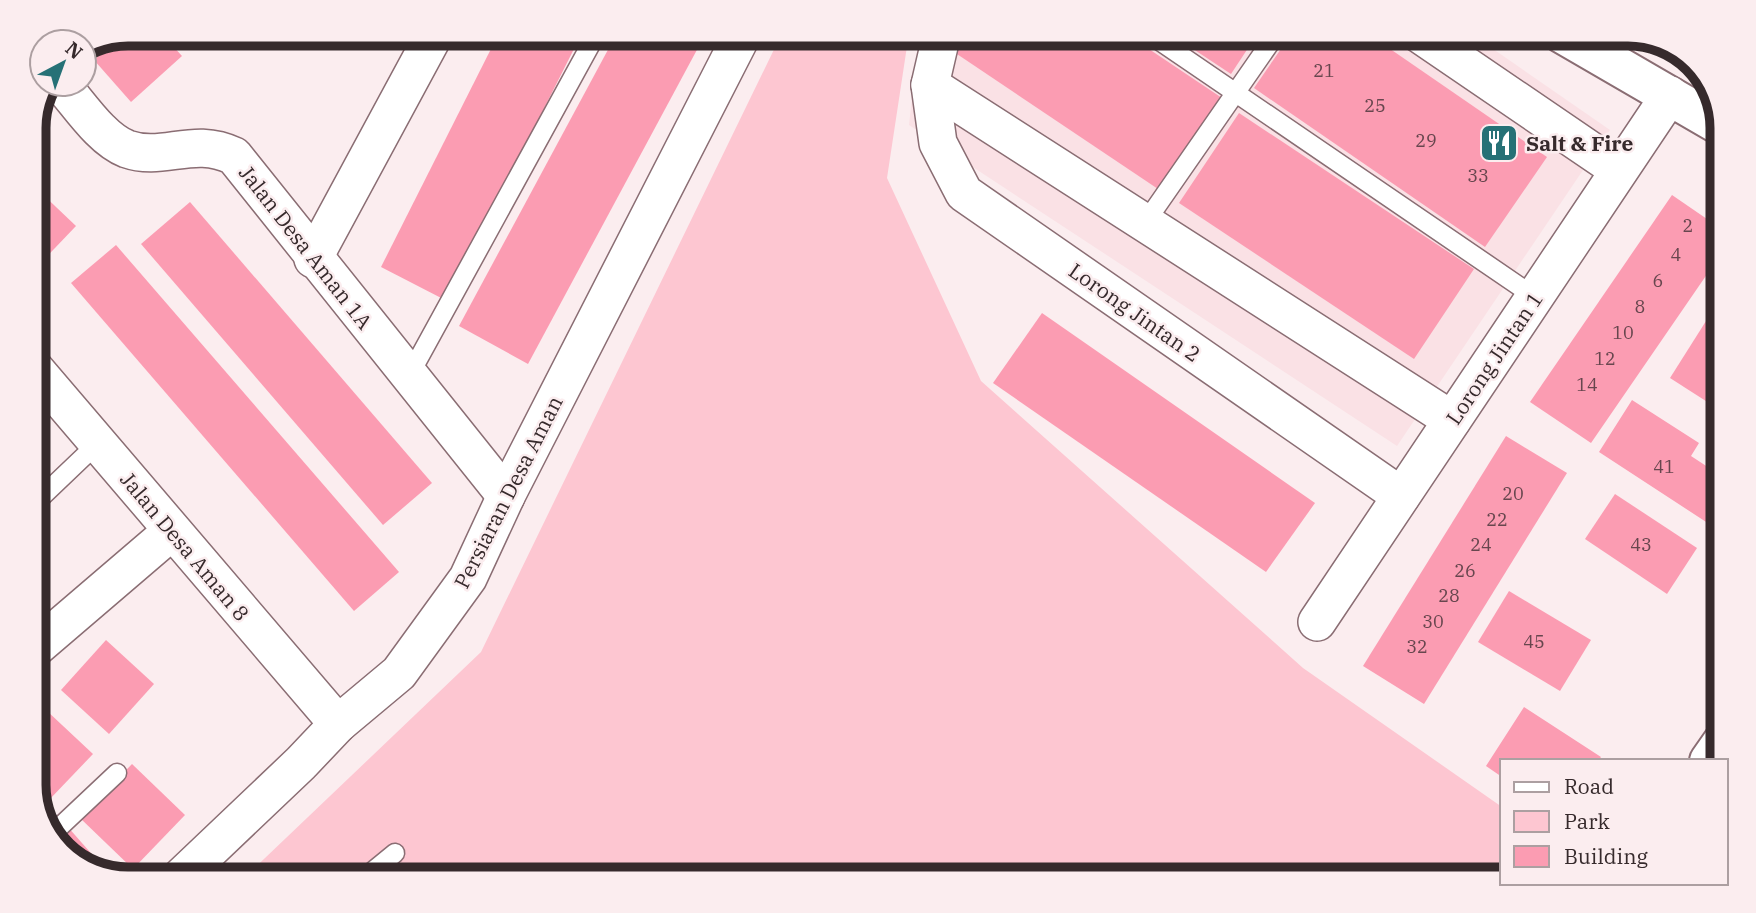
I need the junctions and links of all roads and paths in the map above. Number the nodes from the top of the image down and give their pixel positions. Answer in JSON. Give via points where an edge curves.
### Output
{"nodes":[{"id":1,"x":428,"y":45,"type":"edge"},
{"id":2,"x":590,"y":45,"type":"edge"},
{"id":3,"x":737,"y":45,"type":"edge"},
{"id":4,"x":939,"y":45,"type":"edge"},
{"id":5,"x":1165,"y":45,"type":"edge"},
{"id":6,"x":1270,"y":45,"type":"edge"},
{"id":7,"x":1436,"y":45,"type":"edge"},
{"id":8,"x":1582,"y":45,"type":"edge"},
{"id":9,"x":930,"y":85,"type":"junction"},
{"id":10,"x":1236,"y":94,"type":"junction"},
{"id":11,"x":1670,"y":94,"type":"junction"},
{"id":12,"x":74,"y":98,"type":"edge"},
{"id":13,"x":1710,"y":119,"type":"edge"},
{"id":14,"x":1619,"y":170,"type":"junction"},
{"id":15,"x":1145,"y":223,"type":"junction"},
{"id":16,"x":313,"y":258,"type":"junction"},
{"id":17,"x":1535,"y":297,"type":"junction"},
{"id":18,"x":409,"y":376,"type":"junction"},
{"id":19,"x":46,"y":382,"type":"edge"},
{"id":20,"x":1452,"y":420,"type":"junction"},
{"id":21,"x":98,"y":443,"type":"junction"},
{"id":22,"x":46,"y":491,"type":"edge"},
{"id":23,"x":506,"y":496,"type":"junction"},
{"id":24,"x":1401,"y":496,"type":"junction"},
{"id":25,"x":172,"y":531,"type":"junction"},
{"id":26,"x":1317,"y":622,"type":"dead end"},
{"id":27,"x":46,"y":639,"type":"edge"},
{"id":28,"x":338,"y":724,"type":"junction"},
{"id":29,"x":117,"y":773,"type":"dead end"},
{"id":30,"x":58,"y":829,"type":"edge"},
{"id":31,"x":395,"y":853,"type":"dead end"},
{"id":32,"x":191,"y":867,"type":"edge"},
{"id":33,"x":378,"y":867,"type":"edge"}],
"edges":[{"from":1,"to":16,"type":"street"},
{"from":2,"to":18,"type":"lane"},
{"from":3,"to":23,"type":"street","name":"Persiaran Desa Aman"},
{"from":4,"to":9,"type":"street","name":"Lorong Jintan 2"},
{"from":5,"to":10,"type":"lane"},
{"from":6,"to":10,"type":"lane"},
{"from":7,"to":14,"type":"street"},
{"from":8,"to":11,"type":"street"},
{"from":9,"to":15,"type":"street"},
{"from":9,"to":24,"type":"street","name":"Lorong Jintan 2","via":[[938,143],[964,193]]},
{"from":10,"to":15,"type":"lane"},
{"from":10,"to":17,"type":"lane"},
{"from":11,"to":13,"type":"street"},
{"from":11,"to":14,"type":"street","name":"Lorong Jintan 1"},
{"from":12,"to":16,"type":"street","name":"Jalan Desa Aman 1A","via":[[111,139],[127,149],[150,152],[200,146],[234,156]]},
{"from":14,"to":17,"type":"street","name":"Lorong Jintan 1"},
{"from":15,"to":20,"type":"street"},
{"from":16,"to":18,"type":"street","name":"Jalan Desa Aman 1A"},
{"from":17,"to":20,"type":"street","name":"Lorong Jintan 1"},
{"from":18,"to":23,"type":"street","name":"Jalan Desa Aman 1A"},
{"from":19,"to":21,"type":"street","name":"Jalan Desa Aman 8"},
{"from":20,"to":24,"type":"street","name":"Lorong Jintan 1"},
{"from":21,"to":22,"type":"lane"},
{"from":21,"to":25,"type":"street","name":"Jalan Desa Aman 8"},
{"from":23,"to":28,"type":"street","name":"Persiaran Desa Aman","via":[[468,578],[399,673]]},
{"from":24,"to":26,"type":"street","name":"Lorong Jintan 1"},
{"from":25,"to":27,"type":"street"},
{"from":25,"to":28,"type":"street","name":"Jalan Desa Aman 8"},
{"from":28,"to":32,"type":"street","name":"Persiaran Desa Aman"},
{"from":29,"to":30,"type":"lane"},
{"from":31,"to":33,"type":"lane"}]}
